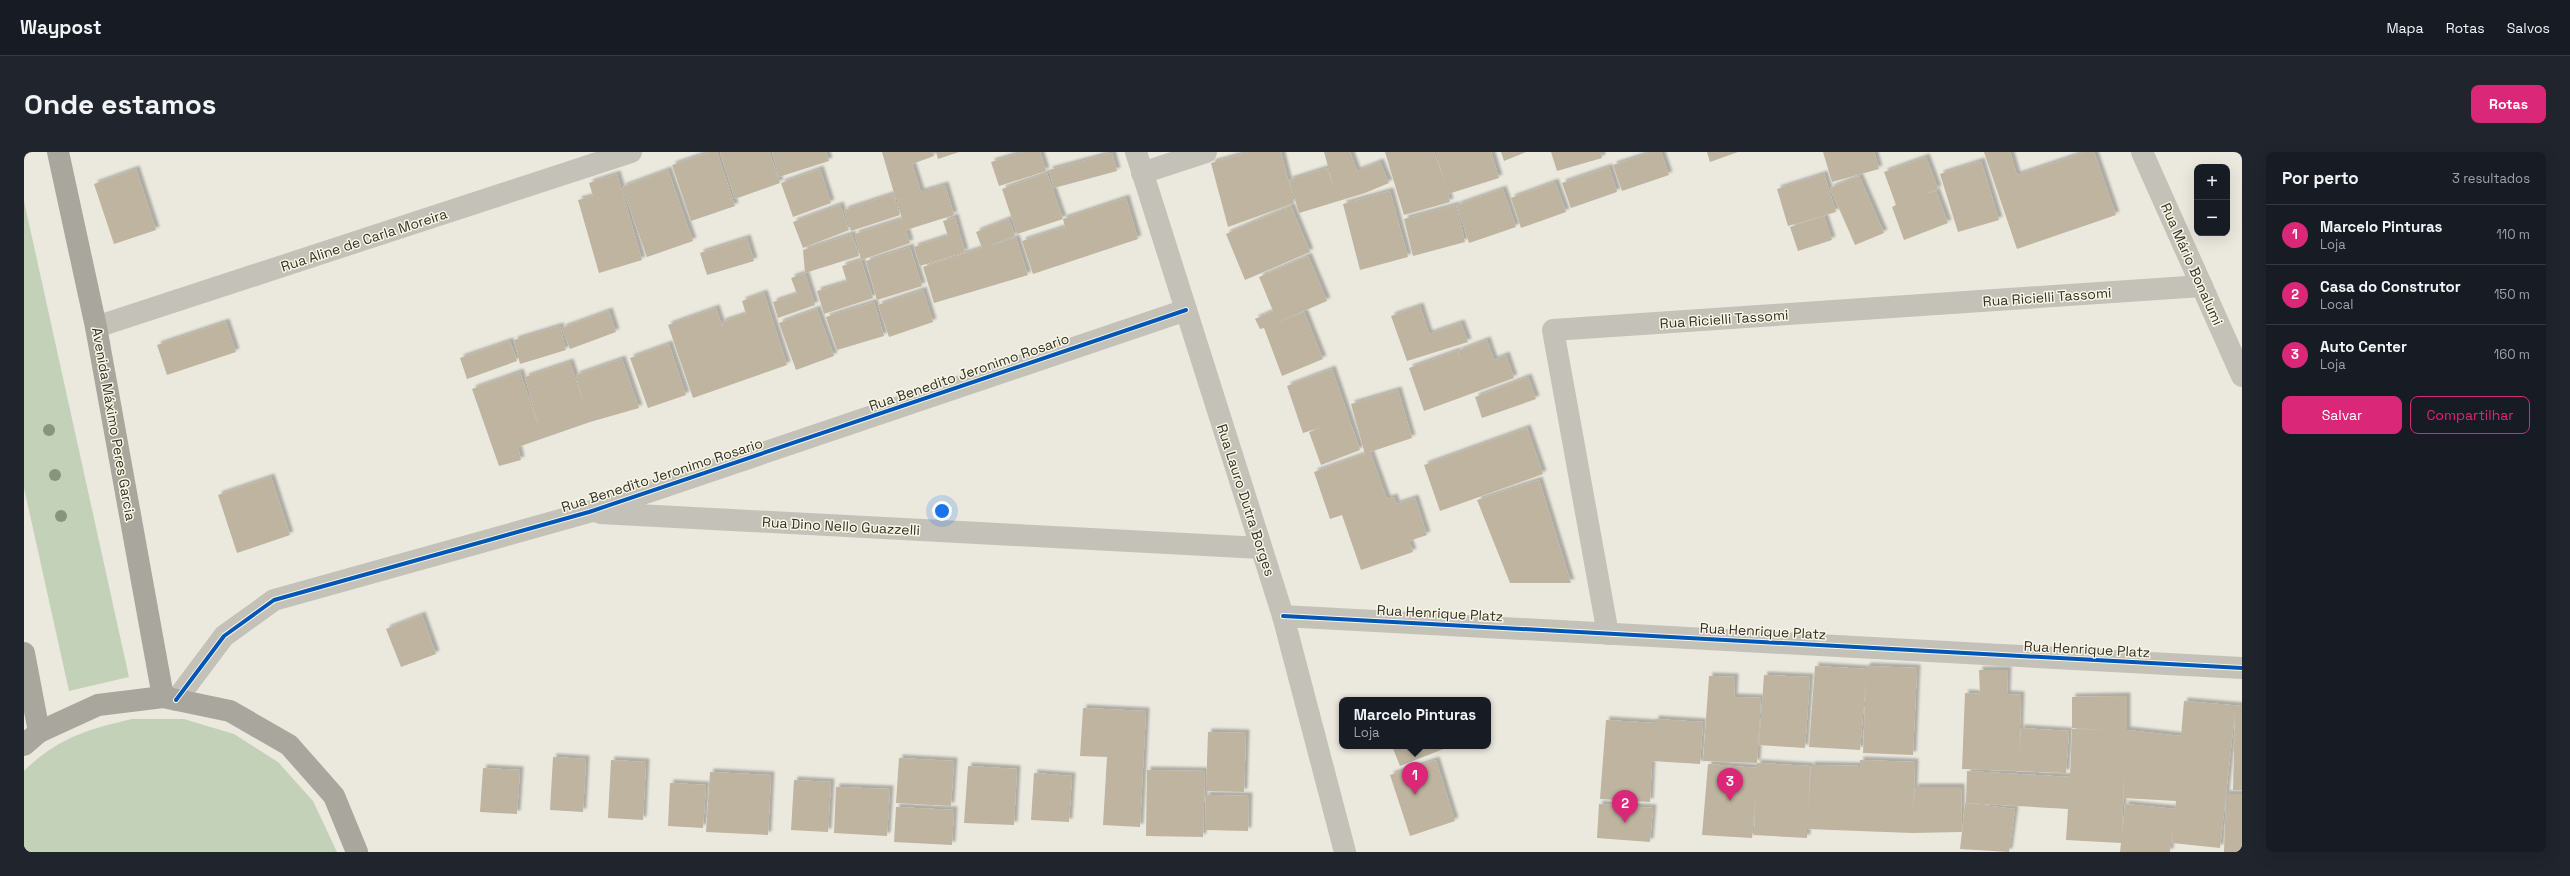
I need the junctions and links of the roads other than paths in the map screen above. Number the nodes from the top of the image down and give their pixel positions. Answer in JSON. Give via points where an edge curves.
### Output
{"nodes":[{"id":1,"x":58,"y":152,"type":"edge"},
{"id":2,"x":631,"y":152,"type":"edge"},
{"id":3,"x":1136,"y":152,"type":"edge"},
{"id":4,"x":1206,"y":152,"type":"edge"},
{"id":5,"x":2142,"y":152,"type":"edge"},
{"id":6,"x":1142,"y":173,"type":"junction"},
{"id":7,"x":2202,"y":286,"type":"junction"},
{"id":8,"x":1186,"y":310,"type":"junction"},
{"id":9,"x":96,"y":327,"type":"junction"},
{"id":10,"x":2242,"y":376,"type":"edge"},
{"id":11,"x":589,"y":512,"type":"junction"},
{"id":12,"x":1261,"y":548,"type":"junction"},
{"id":13,"x":1283,"y":616,"type":"junction"},
{"id":14,"x":1608,"y":634,"type":"junction"},
{"id":15,"x":24,"y":653,"type":"edge"},
{"id":16,"x":2242,"y":668,"type":"edge"},
{"id":17,"x":169,"y":699,"type":"junction"},
{"id":18,"x":31,"y":738,"type":"edge"},
{"id":19,"x":357,"y":852,"type":"edge"},
{"id":20,"x":1345,"y":852,"type":"edge"}],
"edges":[{"from":1,"to":9,"type":"main road","name":"Avenida Máximo Peres Garcia"},
{"from":2,"to":9,"type":"street","name":"Rua Aline de Carla Moreira"},
{"from":3,"to":6,"type":"street","name":"Rua Lauro Dutra Borges"},
{"from":4,"to":6,"type":"street"},
{"from":5,"to":7,"type":"street","name":"Rua Mário Bonalumi"},
{"from":6,"to":8,"type":"street","name":"Rua Lauro Dutra Borges"},
{"from":7,"to":10,"type":"street","name":"Rua Mário Bonalumi"},
{"from":7,"to":14,"type":"street","name":"Rua Ricielli Tassomi","via":[[1553,330]]},
{"from":8,"to":11,"type":"street","name":"Rua Benedito Jeronimo Rosario"},
{"from":8,"to":12,"type":"street","name":"Rua Lauro Dutra Borges"},
{"from":9,"to":17,"type":"main road","name":"Avenida Máximo Peres Garcia"},
{"from":11,"to":12,"type":"street","name":"Rua Dino Nello Guazzelli"},
{"from":11,"to":17,"type":"street","name":"Rua Benedito Jeronimo Rosario","via":[[274,600],[224,636]]},
{"from":12,"to":13,"type":"street","name":"Rua Lauro Dutra Borges"},
{"from":13,"to":14,"type":"street","name":"Rua Henrique Platz"},
{"from":13,"to":20,"type":"street","name":"Rua Lauro Dutra Borges"},
{"from":14,"to":16,"type":"street","name":"Rua Henrique Platz"},
{"from":15,"to":18,"type":"main road"},
{"from":17,"to":18,"type":"main road","via":[[98,706]]},
{"from":17,"to":19,"type":"main road","via":[[230,711],[289,745],[334,796]]}]}
